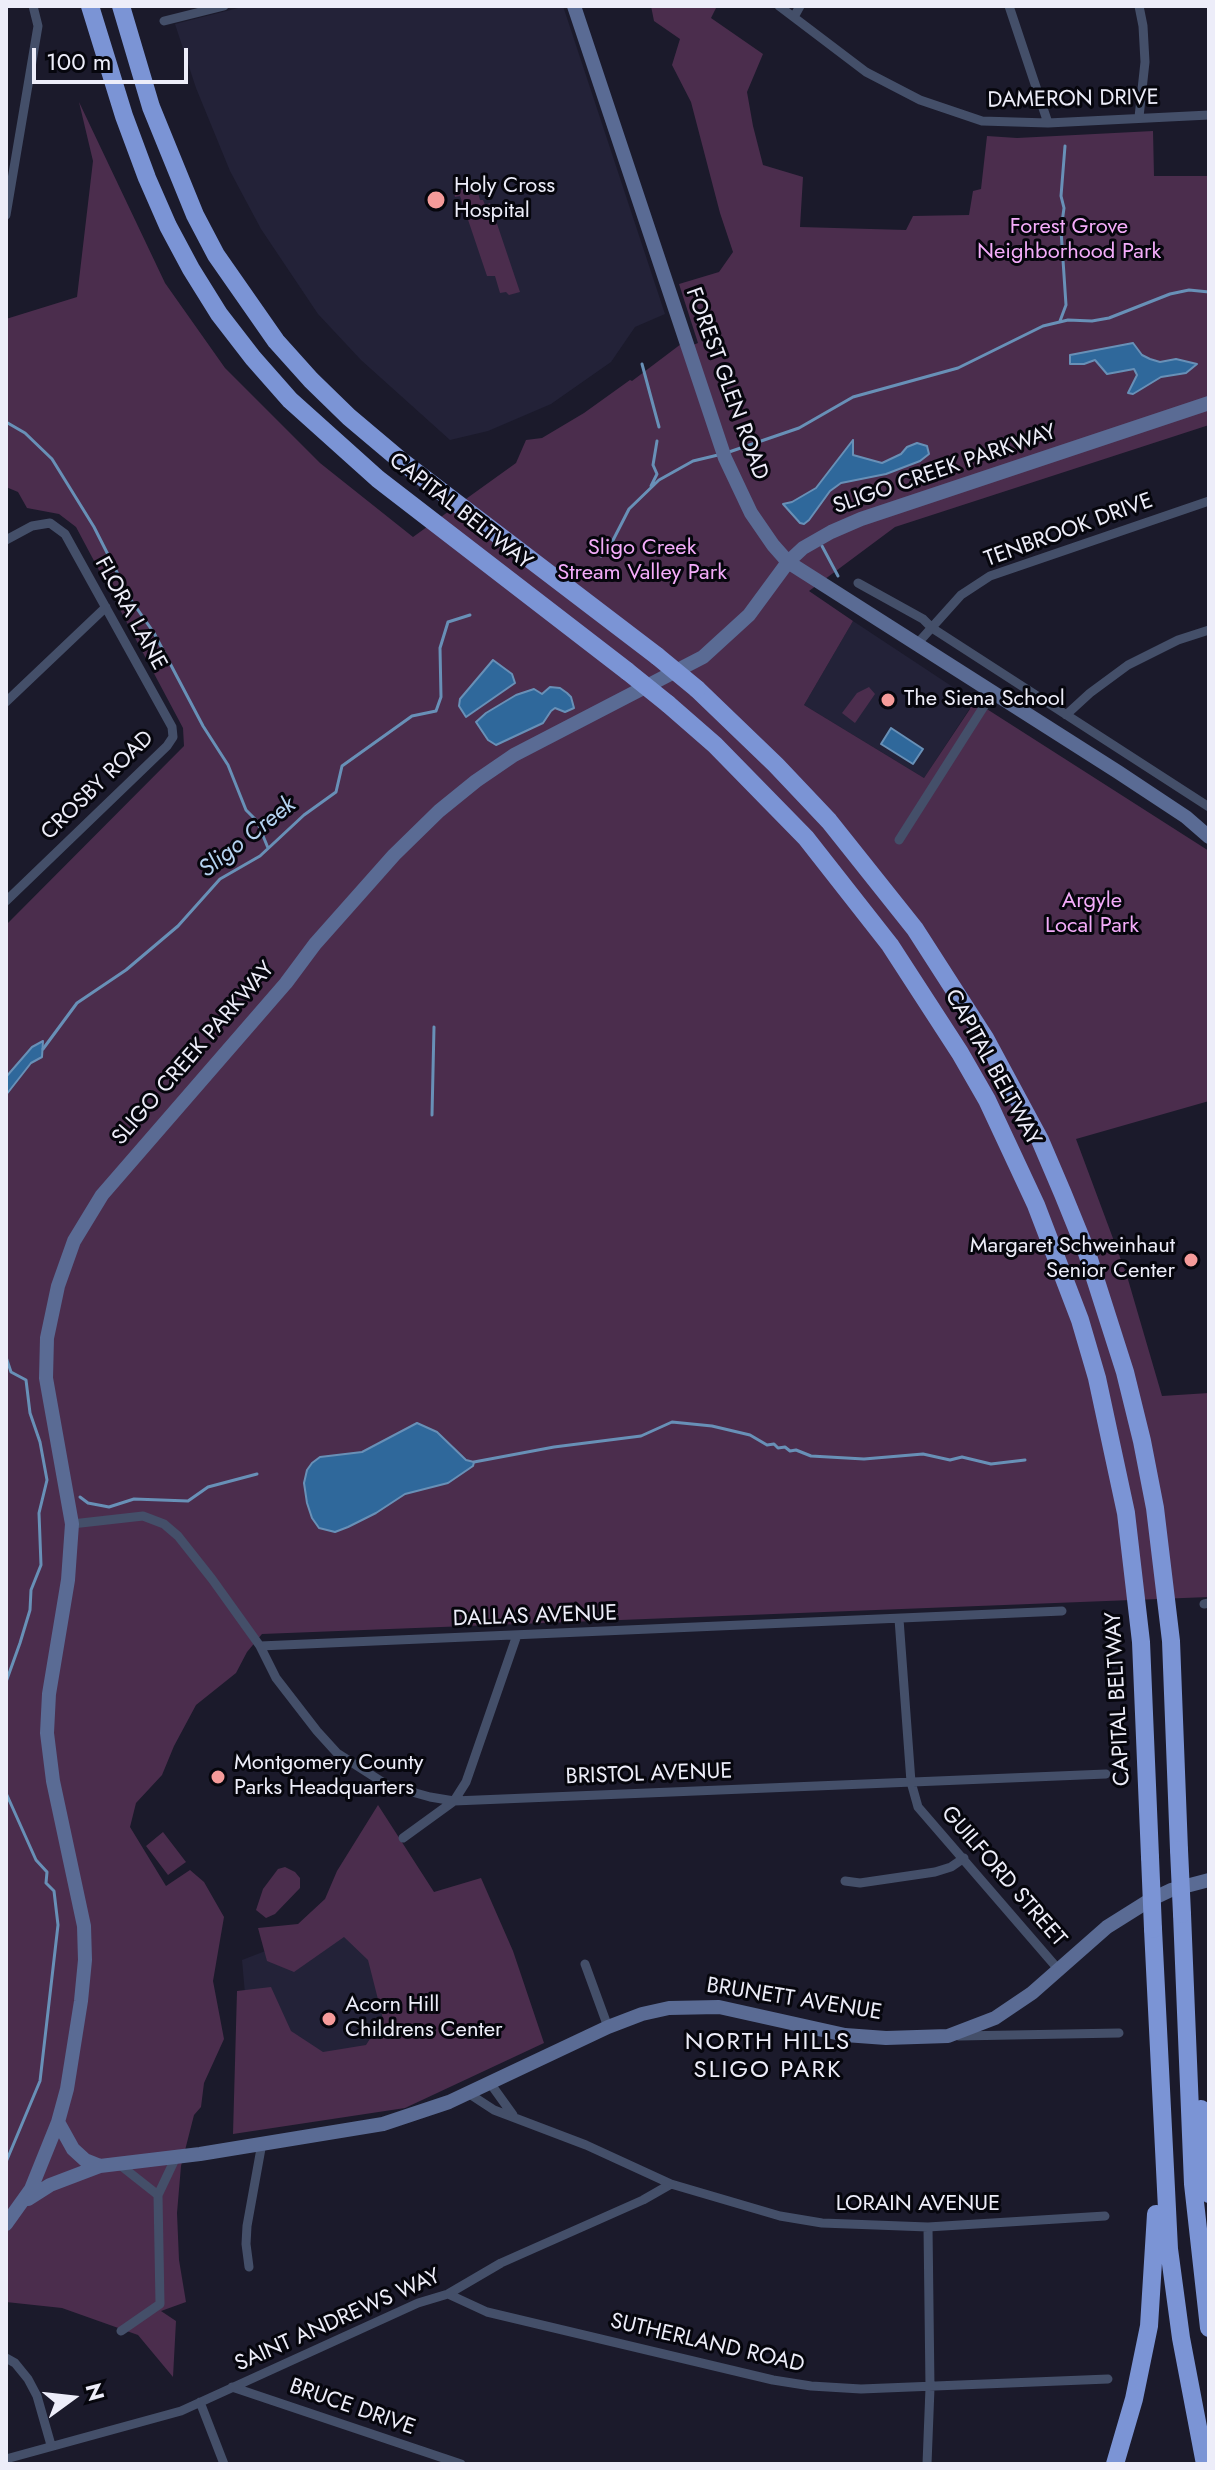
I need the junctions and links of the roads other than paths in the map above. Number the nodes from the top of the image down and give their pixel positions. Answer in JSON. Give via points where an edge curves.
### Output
{"nodes":[{"id":1,"x":33,"y":6,"type":"edge"},
{"id":2,"x":90,"y":6,"type":"edge"},
{"id":3,"x":121,"y":6,"type":"edge"},
{"id":4,"x":224,"y":6,"type":"edge"},
{"id":5,"x":574,"y":6,"type":"edge"},
{"id":6,"x":779,"y":6,"type":"edge"},
{"id":7,"x":800,"y":6,"type":"edge"},
{"id":8,"x":1009,"y":6,"type":"edge"},
{"id":9,"x":1139,"y":6,"type":"edge"},
{"id":10,"x":206,"y":8,"type":"edge"},
{"id":11,"x":794,"y":17,"type":"junction"},
{"id":12,"x":164,"y":21,"type":"dead end"},
{"id":13,"x":1209,"y":115,"type":"edge"},
{"id":14,"x":1139,"y":117,"type":"junction"},
{"id":15,"x":1048,"y":123,"type":"junction"},
{"id":16,"x":10,"y":164,"type":"edge"},
{"id":17,"x":6,"y":215,"type":"edge"},
{"id":18,"x":1209,"y":403,"type":"edge"},
{"id":19,"x":1209,"y":501,"type":"edge"},
{"id":20,"x":6,"y":540,"type":"edge"},
{"id":21,"x":788,"y":562,"type":"junction"},
{"id":22,"x":858,"y":583,"type":"dead end"},
{"id":23,"x":106,"y":607,"type":"junction"},
{"id":24,"x":932,"y":628,"type":"junction"},
{"id":25,"x":1209,"y":630,"type":"edge"},
{"id":26,"x":917,"y":644,"type":"junction"},
{"id":27,"x":993,"y":692,"type":"junction"},
{"id":28,"x":6,"y":702,"type":"edge"},
{"id":29,"x":1066,"y":715,"type":"junction"},
{"id":30,"x":172,"y":727,"type":"joint"},
{"id":31,"x":1209,"y":807,"type":"edge"},
{"id":32,"x":1209,"y":837,"type":"edge"},
{"id":33,"x":899,"y":840,"type":"dead end"},
{"id":34,"x":6,"y":901,"type":"edge"},
{"id":35,"x":72,"y":1524,"type":"junction"},
{"id":36,"x":1062,"y":1611,"type":"dead end"},
{"id":37,"x":899,"y":1619,"type":"junction"},
{"id":38,"x":517,"y":1635,"type":"junction"},
{"id":39,"x":260,"y":1646,"type":"junction"},
{"id":40,"x":1106,"y":1774,"type":"dead end"},
{"id":41,"x":911,"y":1782,"type":"junction"},
{"id":42,"x":454,"y":1801,"type":"junction"},
{"id":43,"x":403,"y":1838,"type":"dead end"},
{"id":44,"x":964,"y":1858,"type":"junction"},
{"id":45,"x":1209,"y":1880,"type":"edge"},
{"id":46,"x":845,"y":1881,"type":"dead end"},
{"id":47,"x":1182,"y":1914,"type":"junction"},
{"id":48,"x":585,"y":1964,"type":"dead end"},
{"id":49,"x":1058,"y":1969,"type":"junction"},
{"id":50,"x":608,"y":2027,"type":"junction"},
{"id":51,"x":1119,"y":2033,"type":"dead end"},
{"id":52,"x":948,"y":2036,"type":"junction"},
{"id":53,"x":490,"y":2083,"type":"junction"},
{"id":54,"x":468,"y":2093,"type":"junction"},
{"id":55,"x":1161,"y":2119,"type":"junction"},
{"id":56,"x":519,"y":2120,"type":"junction"},
{"id":57,"x":58,"y":2122,"type":"junction"},
{"id":58,"x":262,"y":2143,"type":"junction"},
{"id":59,"x":176,"y":2157,"type":"junction"},
{"id":60,"x":120,"y":2165,"type":"junction"},
{"id":61,"x":100,"y":2166,"type":"junction"},
{"id":62,"x":671,"y":2184,"type":"junction"},
{"id":63,"x":1209,"y":2194,"type":"edge"},
{"id":64,"x":158,"y":2195,"type":"junction"},
{"id":65,"x":24,"y":2202,"type":"junction"},
{"id":66,"x":1105,"y":2216,"type":"dead end"},
{"id":67,"x":6,"y":2224,"type":"edge"},
{"id":68,"x":928,"y":2227,"type":"junction"},
{"id":69,"x":249,"y":2267,"type":"dead end"},
{"id":70,"x":448,"y":2294,"type":"junction"},
{"id":71,"x":1209,"y":2328,"type":"edge"},
{"id":72,"x":121,"y":2331,"type":"dead end"},
{"id":73,"x":6,"y":2358,"type":"edge"},
{"id":74,"x":1108,"y":2379,"type":"dead end"},
{"id":75,"x":232,"y":2387,"type":"junction"},
{"id":76,"x":930,"y":2388,"type":"junction"},
{"id":77,"x":200,"y":2402,"type":"junction"},
{"id":78,"x":51,"y":2445,"type":"junction"},
{"id":79,"x":6,"y":2459,"type":"edge"},
{"id":80,"x":224,"y":2464,"type":"edge"},
{"id":81,"x":461,"y":2464,"type":"edge"},
{"id":82,"x":927,"y":2464,"type":"edge"},
{"id":83,"x":1115,"y":2464,"type":"edge"},
{"id":84,"x":1205,"y":2464,"type":"edge"}],
"edges":[{"from":1,"to":16,"type":"street","via":[[38,26]]},
{"from":2,"to":55,"type":"highway","name":"CAPITAL BELTWAY","bridge":true,"via":[[147,178],[219,314],[290,400],[330,439],[668,704],[806,838],[890,945],[960,1053],[1000,1127],[1080,1320],[1126,1513],[1141,1642]]},
{"from":3,"to":47,"type":"highway","name":"CAPITAL BELTWAY","bridge":true,"via":[[174,166],[216,255],[276,341],[330,399],[400,460],[657,656],[776,765],[829,821],[915,929],[985,1038],[1040,1140],[1087,1253],[1142,1441],[1171,1641]]},
{"from":4,"to":10,"type":"street"},
{"from":5,"to":21,"type":"street","name":"FOREST GLEN ROAD","via":[[723,451],[751,513]]},
{"from":6,"to":11,"type":"street","name":"DAMERON DRIVE"},
{"from":7,"to":11,"type":"street"},
{"from":8,"to":15,"type":"street"},
{"from":9,"to":14,"type":"street","via":[[1145,62]]},
{"from":10,"to":12,"type":"street"},
{"from":11,"to":15,"type":"street","name":"DAMERON DRIVE","via":[[866,72],[920,100],[982,121]]},
{"from":13,"to":14,"type":"street","name":"DAMERON DRIVE"},
{"from":14,"to":15,"type":"street","name":"DAMERON DRIVE"},
{"from":16,"to":17,"type":"street"},
{"from":18,"to":21,"type":"street","name":"SLIGO CREEK PARKWAY","via":[[861,519],[803,548]]},
{"from":19,"to":24,"type":"street","name":"TENBROOK DRIVE","via":[[990,576],[961,595]]},
{"from":20,"to":23,"type":"street","name":"FLORA LANE","via":[[50,523],[65,534]]},
{"from":21,"to":26,"type":"street","name":"FOREST GLEN ROAD"},
{"from":21,"to":35,"type":"street","name":"SLIGO CREEK PARKWAY","via":[[749,615],[703,657],[514,755],[439,811],[315,944],[102,1195],[74,1241],[47,1338],[46,1378]]},
{"from":22,"to":24,"type":"street"},
{"from":23,"to":28,"type":"street"},
{"from":23,"to":30,"type":"street","name":"FLORA LANE"},
{"from":24,"to":26,"type":"street","name":"TENBROOK DRIVE"},
{"from":24,"to":29,"type":"street"},
{"from":25,"to":29,"type":"street","via":[[1128,665]]},
{"from":26,"to":27,"type":"street","name":"FOREST GLEN ROAD"},
{"from":27,"to":32,"type":"street","name":"FOREST GLEN ROAD"},
{"from":27,"to":33,"type":"street"},
{"from":29,"to":31,"type":"street"},
{"from":30,"to":34,"type":"street","name":"CROSBY ROAD","via":[[167,746]]},
{"from":35,"to":39,"type":"street","via":[[130,1516],[164,1524]]},
{"from":35,"to":57,"type":"street","name":"SLIGO CREEK PARKWAY","via":[[47,1733],[82,1912],[85,1960],[77,2034]]},
{"from":36,"to":37,"type":"street","name":"DALLAS AVENUE"},
{"from":37,"to":38,"type":"street","name":"DALLAS AVENUE"},
{"from":37,"to":41,"type":"street","name":"GUILFORD STREET"},
{"from":38,"to":39,"type":"street","name":"DALLAS AVENUE"},
{"from":38,"to":42,"type":"street","via":[[475,1761]]},
{"from":39,"to":42,"type":"street","name":"BRISTOL AVENUE","via":[[276,1678],[337,1753],[387,1785]]},
{"from":40,"to":41,"type":"street","name":"BRISTOL AVENUE"},
{"from":41,"to":42,"type":"street","name":"BRISTOL AVENUE"},
{"from":41,"to":44,"type":"street","name":"GUILFORD STREET","via":[[918,1807]]},
{"from":42,"to":43,"type":"street"},
{"from":44,"to":46,"type":"street","via":[[935,1872]]},
{"from":44,"to":49,"type":"street","name":"GUILFORD STREET"},
{"from":45,"to":49,"type":"street","name":"BRUNETT AVENUE","via":[[1150,1900],[1107,1927]]},
{"from":47,"to":63,"type":"highway"},
{"from":47,"to":71,"type":"highway","name":"CAPITAL BELTWAY","via":[[1193,2184]]},
{"from":48,"to":50,"type":"street"},
{"from":49,"to":52,"type":"street","name":"BRUNETT AVENUE","via":[[995,2018]]},
{"from":50,"to":52,"type":"street","name":"BRUNETT AVENUE","via":[[642,2014],[699,2006],[845,2035]]},
{"from":50,"to":53,"type":"street","name":"BRUNETT AVENUE"},
{"from":51,"to":52,"type":"street"},
{"from":53,"to":54,"type":"street","name":"BRUNETT AVENUE"},
{"from":53,"to":56,"type":"street"},
{"from":54,"to":56,"type":"street","name":"LORAIN AVENUE"},
{"from":54,"to":58,"type":"street","name":"BRUNETT AVENUE","via":[[383,2124]]},
{"from":55,"to":83,"type":"highway","via":[[1149,2326]]},
{"from":55,"to":84,"type":"highway","name":"CAPITAL BELTWAY","via":[[1169,2249]]},
{"from":56,"to":62,"type":"street","name":"LORAIN AVENUE"},
{"from":57,"to":61,"type":"street","via":[[73,2149]]},
{"from":57,"to":65,"type":"street","name":"SLIGO CREEK PARKWAY"},
{"from":58,"to":59,"type":"street","name":"BRUNETT AVENUE"},
{"from":58,"to":69,"type":"street","via":[[247,2226]]},
{"from":59,"to":60,"type":"street","name":"BRUNETT AVENUE"},
{"from":59,"to":64,"type":"street"},
{"from":60,"to":61,"type":"street","name":"BRUNETT AVENUE"},
{"from":60,"to":64,"type":"street"},
{"from":61,"to":65,"type":"street","name":"BRUNETT AVENUE","via":[[50,2185]]},
{"from":62,"to":68,"type":"street","name":"LORAIN AVENUE","via":[[780,2216]]},
{"from":62,"to":70,"type":"street","name":"SAINT ANDREWS WAY","via":[[501,2263]]},
{"from":64,"to":72,"type":"street","via":[[160,2304]]},
{"from":65,"to":67,"type":"street","name":"SLIGO CREEK PARKWAY"},
{"from":66,"to":68,"type":"street","name":"LORAIN AVENUE"},
{"from":68,"to":76,"type":"street"},
{"from":70,"to":75,"type":"street","name":"SAINT ANDREWS WAY"},
{"from":70,"to":76,"type":"street","name":"SUTHERLAND ROAD","via":[[487,2312],[773,2380],[861,2389]]},
{"from":73,"to":78,"type":"street","via":[[37,2396]]},
{"from":74,"to":76,"type":"street","name":"SUTHERLAND ROAD"},
{"from":75,"to":77,"type":"street","name":"SAINT ANDREWS WAY"},
{"from":75,"to":81,"type":"street","name":"BRUCE DRIVE"},
{"from":76,"to":82,"type":"street"},
{"from":77,"to":78,"type":"street","name":"SAINT ANDREWS WAY"},
{"from":77,"to":80,"type":"street"},
{"from":78,"to":79,"type":"street","name":"SAINT ANDREWS WAY"}]}
